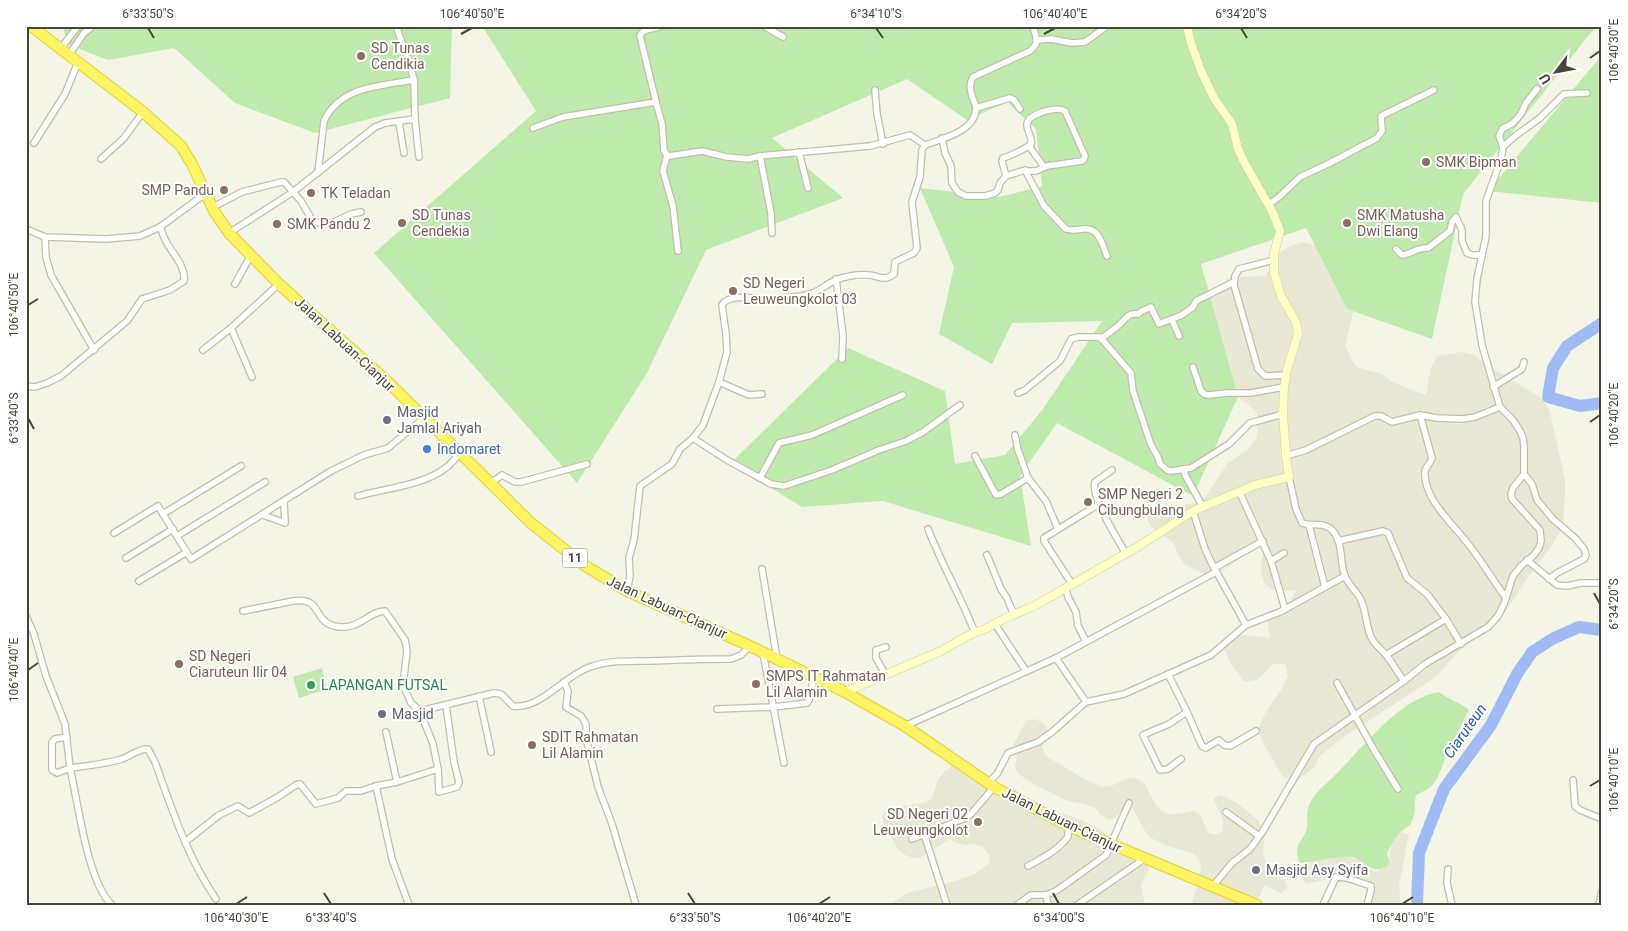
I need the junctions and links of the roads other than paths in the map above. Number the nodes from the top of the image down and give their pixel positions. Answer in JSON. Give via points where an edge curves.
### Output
{"nodes":[{"id":1,"x":31,"y":26,"type":"edge"},
{"id":2,"x":78,"y":26,"type":"edge"},
{"id":3,"x":93,"y":26,"type":"edge"},
{"id":4,"x":396,"y":26,"type":"edge"},
{"id":5,"x":764,"y":26,"type":"edge"},
{"id":6,"x":1032,"y":26,"type":"edge"},
{"id":7,"x":1107,"y":26,"type":"edge"},
{"id":8,"x":1187,"y":26,"type":"edge"},
{"id":9,"x":662,"y":27,"type":"edge"},
{"id":10,"x":783,"y":37,"type":"dead end"},
{"id":11,"x":1037,"y":40,"type":"junction"},
{"id":12,"x":65,"y":51,"type":"junction"},
{"id":13,"x":78,"y":62,"type":"junction"},
{"id":14,"x":414,"y":80,"type":"junction"},
{"id":15,"x":1537,"y":89,"type":"dead end"},
{"id":16,"x":875,"y":90,"type":"dead end"},
{"id":17,"x":1434,"y":90,"type":"dead end"},
{"id":18,"x":1587,"y":93,"type":"dead end"},
{"id":19,"x":656,"y":102,"type":"junction"},
{"id":20,"x":976,"y":108,"type":"junction"},
{"id":21,"x":1020,"y":109,"type":"dead end"},
{"id":22,"x":143,"y":112,"type":"junction"},
{"id":23,"x":415,"y":119,"type":"junction"},
{"id":24,"x":399,"y":122,"type":"junction"},
{"id":25,"x":534,"y":128,"type":"dead end"},
{"id":26,"x":942,"y":138,"type":"junction"},
{"id":27,"x":34,"y":143,"type":"dead end"},
{"id":28,"x":882,"y":144,"type":"junction"},
{"id":29,"x":925,"y":145,"type":"junction"},
{"id":30,"x":1029,"y":146,"type":"junction"},
{"id":31,"x":1503,"y":147,"type":"junction"},
{"id":32,"x":799,"y":152,"type":"junction"},
{"id":33,"x":404,"y":153,"type":"dead end"},
{"id":34,"x":666,"y":156,"type":"junction"},
{"id":35,"x":760,"y":156,"type":"junction"},
{"id":36,"x":419,"y":157,"type":"dead end"},
{"id":37,"x":101,"y":159,"type":"dead end"},
{"id":38,"x":1044,"y":166,"type":"junction"},
{"id":39,"x":1025,"y":170,"type":"junction"},
{"id":40,"x":318,"y":173,"type":"junction"},
{"id":41,"x":1006,"y":176,"type":"junction"},
{"id":42,"x":808,"y":188,"type":"dead end"},
{"id":43,"x":293,"y":192,"type":"junction"},
{"id":44,"x":206,"y":194,"type":"junction"},
{"id":45,"x":1268,"y":205,"type":"junction"},
{"id":46,"x":213,"y":208,"type":"junction"},
{"id":47,"x":361,"y":212,"type":"dead end"},
{"id":48,"x":160,"y":227,"type":"junction"},
{"id":49,"x":26,"y":228,"type":"edge"},
{"id":50,"x":229,"y":232,"type":"junction"},
{"id":51,"x":772,"y":233,"type":"dead end"},
{"id":52,"x":45,"y":237,"type":"junction"},
{"id":53,"x":1396,"y":249,"type":"dead end"},
{"id":54,"x":678,"y":251,"type":"dead end"},
{"id":55,"x":251,"y":255,"type":"junction"},
{"id":56,"x":1482,"y":255,"type":"junction"},
{"id":57,"x":1107,"y":256,"type":"dead end"},
{"id":58,"x":1274,"y":260,"type":"junction"},
{"id":59,"x":836,"y":279,"type":"junction"},
{"id":60,"x":1234,"y":282,"type":"junction"},
{"id":61,"x":235,"y":284,"type":"dead end"},
{"id":62,"x":279,"y":284,"type":"junction"},
{"id":63,"x":1172,"y":320,"type":"junction"},
{"id":64,"x":232,"y":328,"type":"junction"},
{"id":65,"x":1179,"y":336,"type":"dead end"},
{"id":66,"x":1101,"y":339,"type":"junction"},
{"id":67,"x":94,"y":350,"type":"junction"},
{"id":68,"x":203,"y":350,"type":"dead end"},
{"id":69,"x":842,"y":359,"type":"dead end"},
{"id":70,"x":1524,"y":362,"type":"dead end"},
{"id":71,"x":1193,"y":367,"type":"dead end"},
{"id":72,"x":1285,"y":375,"type":"junction"},
{"id":73,"x":252,"y":377,"type":"dead end"},
{"id":74,"x":719,"y":382,"type":"junction"},
{"id":75,"x":26,"y":386,"type":"edge"},
{"id":76,"x":1284,"y":387,"type":"junction"},
{"id":77,"x":1493,"y":387,"type":"junction"},
{"id":78,"x":1018,"y":393,"type":"dead end"},
{"id":79,"x":762,"y":394,"type":"dead end"},
{"id":80,"x":903,"y":395,"type":"dead end"},
{"id":81,"x":960,"y":405,"type":"dead end"},
{"id":82,"x":1500,"y":407,"type":"junction"},
{"id":83,"x":1283,"y":414,"type":"junction"},
{"id":84,"x":1420,"y":415,"type":"junction"},
{"id":85,"x":424,"y":418,"type":"junction"},
{"id":86,"x":1015,"y":435,"type":"dead end"},
{"id":87,"x":693,"y":438,"type":"junction"},
{"id":88,"x":461,"y":453,"type":"junction"},
{"id":89,"x":976,"y":456,"type":"dead end"},
{"id":90,"x":1286,"y":456,"type":"junction"},
{"id":91,"x":587,"y":464,"type":"dead end"},
{"id":92,"x":242,"y":466,"type":"dead end"},
{"id":93,"x":1184,"y":469,"type":"junction"},
{"id":94,"x":1112,"y":470,"type":"dead end"},
{"id":95,"x":1524,"y":474,"type":"junction"},
{"id":96,"x":1289,"y":477,"type":"junction"},
{"id":97,"x":760,"y":478,"type":"junction"},
{"id":98,"x":1028,"y":478,"type":"junction"},
{"id":99,"x":265,"y":482,"type":"dead end"},
{"id":100,"x":491,"y":483,"type":"junction"},
{"id":101,"x":1239,"y":491,"type":"junction"},
{"id":102,"x":358,"y":496,"type":"dead end"},
{"id":103,"x":284,"y":502,"type":"junction"},
{"id":104,"x":1100,"y":504,"type":"junction"},
{"id":105,"x":1203,"y":507,"type":"junction"},
{"id":106,"x":1193,"y":511,"type":"junction"},
{"id":107,"x":163,"y":514,"type":"junction"},
{"id":108,"x":263,"y":515,"type":"junction"},
{"id":109,"x":1309,"y":524,"type":"junction"},
{"id":110,"x":173,"y":529,"type":"junction"},
{"id":111,"x":928,"y":529,"type":"dead end"},
{"id":112,"x":1058,"y":529,"type":"junction"},
{"id":113,"x":114,"y":533,"type":"dead end"},
{"id":114,"x":177,"y":536,"type":"junction"},
{"id":115,"x":1263,"y":541,"type":"junction"},
{"id":116,"x":1338,"y":542,"type":"junction"},
{"id":117,"x":187,"y":552,"type":"junction"},
{"id":118,"x":1284,"y":553,"type":"dead end"},
{"id":119,"x":1126,"y":554,"type":"junction"},
{"id":120,"x":987,"y":555,"type":"dead end"},
{"id":121,"x":126,"y":558,"type":"dead end"},
{"id":122,"x":1527,"y":560,"type":"junction"},
{"id":123,"x":1272,"y":561,"type":"junction"},
{"id":124,"x":762,"y":570,"type":"dead end"},
{"id":125,"x":1215,"y":570,"type":"junction"},
{"id":126,"x":1345,"y":576,"type":"junction"},
{"id":127,"x":1549,"y":579,"type":"junction"},
{"id":128,"x":139,"y":581,"type":"dead end"},
{"id":129,"x":1598,"y":583,"type":"dead end"},
{"id":130,"x":1072,"y":584,"type":"junction"},
{"id":131,"x":1325,"y":587,"type":"junction"},
{"id":132,"x":1063,"y":589,"type":"junction"},
{"id":133,"x":627,"y":591,"type":"junction"},
{"id":134,"x":1506,"y":598,"type":"junction"},
{"id":135,"x":1285,"y":609,"type":"junction"},
{"id":136,"x":244,"y":610,"type":"dead end"},
{"id":137,"x":1014,"y":615,"type":"junction"},
{"id":138,"x":26,"y":616,"type":"edge"},
{"id":139,"x":1446,"y":619,"type":"junction"},
{"id":140,"x":995,"y":624,"type":"junction"},
{"id":141,"x":1246,"y":624,"type":"junction"},
{"id":142,"x":975,"y":632,"type":"junction"},
{"id":143,"x":1086,"y":641,"type":"junction"},
{"id":144,"x":1461,"y":644,"type":"junction"},
{"id":145,"x":750,"y":646,"type":"junction"},
{"id":146,"x":886,"y":647,"type":"dead end"},
{"id":147,"x":763,"y":653,"type":"junction"},
{"id":148,"x":1386,"y":655,"type":"junction"},
{"id":149,"x":1056,"y":658,"type":"junction"},
{"id":150,"x":776,"y":659,"type":"junction"},
{"id":151,"x":1026,"y":671,"type":"junction"},
{"id":152,"x":885,"y":674,"type":"junction"},
{"id":153,"x":1168,"y":674,"type":"junction"},
{"id":154,"x":814,"y":677,"type":"junction"},
{"id":155,"x":1404,"y":681,"type":"junction"},
{"id":156,"x":564,"y":682,"type":"junction"},
{"id":157,"x":1337,"y":683,"type":"dead end"},
{"id":158,"x":845,"y":692,"type":"junction"},
{"id":159,"x":479,"y":696,"type":"junction"},
{"id":160,"x":1086,"y":702,"type":"junction"},
{"id":161,"x":446,"y":705,"type":"junction"},
{"id":162,"x":774,"y":707,"type":"junction"},
{"id":163,"x":717,"y":709,"type":"dead end"},
{"id":164,"x":420,"y":711,"type":"junction"},
{"id":165,"x":1187,"y":712,"type":"junction"},
{"id":166,"x":1354,"y":715,"type":"junction"},
{"id":167,"x":905,"y":726,"type":"junction"},
{"id":168,"x":1256,"y":731,"type":"dead end"},
{"id":169,"x":386,"y":732,"type":"dead end"},
{"id":170,"x":68,"y":737,"type":"junction"},
{"id":171,"x":491,"y":752,"type":"dead end"},
{"id":172,"x":1181,"y":759,"type":"dead end"},
{"id":173,"x":784,"y":763,"type":"dead end"},
{"id":174,"x":70,"y":768,"type":"junction"},
{"id":175,"x":438,"y":769,"type":"junction"},
{"id":176,"x":1573,"y":780,"type":"dead end"},
{"id":177,"x":397,"y":782,"type":"junction"},
{"id":178,"x":991,"y":785,"type":"junction"},
{"id":179,"x":376,"y":786,"type":"junction"},
{"id":180,"x":1398,"y":789,"type":"dead end"},
{"id":181,"x":1129,"y":803,"type":"dead end"},
{"id":182,"x":1226,"y":812,"type":"dead end"},
{"id":183,"x":1602,"y":819,"type":"edge"},
{"id":184,"x":1068,"y":826,"type":"junction"},
{"id":185,"x":924,"y":834,"type":"junction"},
{"id":186,"x":1259,"y":836,"type":"junction"},
{"id":187,"x":912,"y":839,"type":"dead end"},
{"id":188,"x":185,"y":842,"type":"junction"},
{"id":189,"x":1110,"y":844,"type":"junction"},
{"id":190,"x":1144,"y":859,"type":"junction"},
{"id":191,"x":1028,"y":866,"type":"dead end"},
{"id":192,"x":1448,"y":869,"type":"dead end"},
{"id":193,"x":1213,"y":886,"type":"junction"},
{"id":194,"x":1602,"y":891,"type":"edge"},
{"id":195,"x":1046,"y":895,"type":"junction"},
{"id":196,"x":216,"y":899,"type":"dead end"},
{"id":197,"x":109,"y":904,"type":"edge"},
{"id":198,"x":409,"y":905,"type":"edge"},
{"id":199,"x":636,"y":905,"type":"edge"},
{"id":200,"x":948,"y":905,"type":"edge"},
{"id":201,"x":1017,"y":905,"type":"edge"},
{"id":202,"x":1048,"y":905,"type":"edge"},
{"id":203,"x":1077,"y":905,"type":"edge"},
{"id":204,"x":1256,"y":905,"type":"edge"},
{"id":205,"x":1323,"y":905,"type":"edge"},
{"id":206,"x":1367,"y":905,"type":"edge"},
{"id":207,"x":1452,"y":905,"type":"edge"},
{"id":208,"x":1599,"y":905,"type":"edge"}],
"edges":[{"from":1,"to":12,"type":"highway","name":"Jalan Labuan-Cianjur","number":"11"},
{"from":2,"to":12,"type":"street"},
{"from":3,"to":12,"type":"street"},
{"from":4,"to":14,"type":"street"},
{"from":5,"to":10,"type":"street"},
{"from":6,"to":11,"type":"street"},
{"from":7,"to":11,"type":"street","via":[[1085,42],[1072,43],[1051,38]]},
{"from":8,"to":45,"type":"street","via":[[1201,71],[1232,124],[1238,149]]},
{"from":9,"to":19,"type":"street","via":[[645,30],[640,36]]},
{"from":11,"to":20,"type":"street","via":[[1030,51],[974,77],[970,87]]},
{"from":12,"to":13,"type":"highway","name":"Jalan Labuan-Cianjur","number":"11"},
{"from":13,"to":22,"type":"highway","name":"Jalan Labuan-Cianjur","number":"11"},
{"from":13,"to":27,"type":"street","via":[[65,94]]},
{"from":14,"to":23,"type":"street"},
{"from":14,"to":40,"type":"street","via":[[366,88],[336,103],[324,121]]},
{"from":15,"to":31,"type":"street","via":[[1521,114],[1502,129],[1499,136]]},
{"from":16,"to":28,"type":"street"},
{"from":17,"to":45,"type":"street","via":[[1381,116],[1382,131],[1377,138],[1300,176]]},
{"from":18,"to":31,"type":"street","via":[[1564,94]]},
{"from":19,"to":25,"type":"street","via":[[563,117]]},
{"from":19,"to":34,"type":"street"},
{"from":20,"to":21,"type":"street","via":[[1010,98]]},
{"from":20,"to":26,"type":"street","via":[[971,124]]},
{"from":22,"to":37,"type":"street","via":[[124,138]]},
{"from":22,"to":44,"type":"highway","name":"Jalan Labuan-Cianjur","number":"11","via":[[181,146]]},
{"from":23,"to":24,"type":"street"},
{"from":23,"to":36,"type":"street"},
{"from":24,"to":33,"type":"street"},
{"from":24,"to":40,"type":"street","via":[[375,127]]},
{"from":26,"to":29,"type":"street"},
{"from":26,"to":41,"type":"street","via":[[952,183],[961,194],[978,196],[994,193]]},
{"from":28,"to":29,"type":"street","via":[[910,135]]},
{"from":28,"to":32,"type":"street"},
{"from":29,"to":59,"type":"street","via":[[912,202],[916,251],[896,260],[895,272],[891,276],[880,278],[862,274]]},
{"from":30,"to":38,"type":"street"},
{"from":30,"to":38,"type":"street","via":[[1029,119],[1044,111],[1065,111],[1084,159]]},
{"from":30,"to":41,"type":"street","via":[[1003,158]]},
{"from":31,"to":56,"type":"street","via":[[1486,201],[1486,236]]},
{"from":32,"to":35,"type":"street"},
{"from":32,"to":42,"type":"street"},
{"from":34,"to":35,"type":"street","via":[[702,151],[727,158]]},
{"from":34,"to":54,"type":"street","via":[[663,170],[673,206]]},
{"from":35,"to":51,"type":"street"},
{"from":38,"to":39,"type":"street","via":[[1036,171]]},
{"from":39,"to":41,"type":"street"},
{"from":39,"to":57,"type":"street","via":[[1038,198],[1049,212],[1066,229],[1094,230]]},
{"from":40,"to":43,"type":"street"},
{"from":43,"to":46,"type":"street","via":[[280,182],[242,192]]},
{"from":43,"to":47,"type":"street","via":[[312,220],[318,223],[332,222]]},
{"from":43,"to":50,"type":"street"},
{"from":44,"to":46,"type":"highway","name":"Jalan Labuan-Cianjur","number":"11"},
{"from":44,"to":48,"type":"street"},
{"from":45,"to":58,"type":"street","via":[[1280,231]]},
{"from":46,"to":50,"type":"highway","name":"Jalan Labuan-Cianjur","number":"11"},
{"from":48,"to":52,"type":"street","via":[[140,236],[106,239]]},
{"from":48,"to":67,"type":"street","via":[[179,262],[184,281],[142,300],[127,321]]},
{"from":49,"to":52,"type":"street"},
{"from":50,"to":55,"type":"highway","name":"Jalan Labuan-Cianjur","number":"11"},
{"from":52,"to":67,"type":"street","via":[[50,275]]},
{"from":53,"to":56,"type":"street","via":[[1402,255],[1428,248],[1450,231],[1456,218],[1467,252]]},
{"from":55,"to":61,"type":"street"},
{"from":55,"to":62,"type":"highway","name":"Jalan Labuan-Cianjur","number":"11"},
{"from":56,"to":77,"type":"street","via":[[1475,302]]},
{"from":58,"to":60,"type":"street","via":[[1242,268],[1236,273]]},
{"from":58,"to":72,"type":"street","via":[[1281,296],[1298,327]]},
{"from":59,"to":69,"type":"street","via":[[843,336]]},
{"from":59,"to":74,"type":"street","via":[[809,294],[724,301],[727,352]]},
{"from":60,"to":63,"type":"street","via":[[1196,301],[1193,307]]},
{"from":60,"to":72,"type":"street","via":[[1258,369],[1265,376]]},
{"from":62,"to":64,"type":"street"},
{"from":62,"to":85,"type":"highway","name":"Jalan Labuan-Cianjur","number":"11"},
{"from":63,"to":65,"type":"street"},
{"from":63,"to":66,"type":"street","via":[[1159,324],[1151,307],[1128,316]]},
{"from":64,"to":68,"type":"street"},
{"from":64,"to":73,"type":"street"},
{"from":66,"to":78,"type":"street","via":[[1071,339],[1060,361]]},
{"from":66,"to":93,"type":"street","via":[[1131,373],[1145,430],[1160,464],[1167,470]]},
{"from":67,"to":75,"type":"street","via":[[61,376],[35,387]]},
{"from":70,"to":77,"type":"street","via":[[1522,369]]},
{"from":71,"to":76,"type":"street","via":[[1201,391],[1208,395],[1252,393]]},
{"from":72,"to":76,"type":"street"},
{"from":74,"to":79,"type":"street","via":[[749,395]]},
{"from":74,"to":87,"type":"street","via":[[703,425]]},
{"from":76,"to":83,"type":"street"},
{"from":77,"to":82,"type":"street"},
{"from":80,"to":97,"type":"street","via":[[812,435],[779,443]]},
{"from":81,"to":97,"type":"street","via":[[906,441],[832,470],[784,486]]},
{"from":82,"to":84,"type":"street","via":[[1463,418]]},
{"from":82,"to":95,"type":"street","via":[[1520,431],[1524,446]]},
{"from":83,"to":90,"type":"street"},
{"from":83,"to":93,"type":"street","via":[[1250,423],[1229,444],[1191,468]]},
{"from":84,"to":90,"type":"street","via":[[1392,422],[1375,416],[1306,450]]},
{"from":84,"to":134,"type":"street","via":[[1432,458],[1425,470],[1426,479],[1436,506]]},
{"from":85,"to":88,"type":"highway","name":"Jalan Labuan-Cianjur","number":"11"},
{"from":85,"to":103,"type":"street","via":[[388,448],[330,471]]},
{"from":86,"to":98,"type":"street"},
{"from":87,"to":97,"type":"street"},
{"from":87,"to":133,"type":"street","via":[[680,448],[672,464],[640,486]]},
{"from":88,"to":100,"type":"highway","name":"Jalan Labuan-Cianjur","number":"11"},
{"from":88,"to":102,"type":"street","via":[[446,468],[426,477]]},
{"from":89,"to":98,"type":"street","via":[[996,495]]},
{"from":90,"to":96,"type":"street"},
{"from":91,"to":100,"type":"street","via":[[521,482],[502,475]]},
{"from":92,"to":107,"type":"street"},
{"from":93,"to":105,"type":"street"},
{"from":94,"to":104,"type":"street","via":[[1094,485]]},
{"from":95,"to":122,"type":"street","via":[[1513,488],[1512,499],[1537,526],[1541,536],[1539,548]]},
{"from":95,"to":127,"type":"street","via":[[1538,500],[1553,519],[1576,539],[1586,556]]},
{"from":96,"to":101,"type":"street"},
{"from":96,"to":109,"type":"street","via":[[1298,515],[1302,523]]},
{"from":98,"to":112,"type":"street","via":[[1046,501]]},
{"from":99,"to":114,"type":"street"},
{"from":100,"to":133,"type":"highway","name":"Jalan Labuan-Cianjur","number":"11","via":[[558,546]]},
{"from":101,"to":105,"type":"street"},
{"from":101,"to":115,"type":"street"},
{"from":103,"to":108,"type":"street"},
{"from":103,"to":108,"type":"street","via":[[285,523]]},
{"from":104,"to":112,"type":"street"},
{"from":104,"to":119,"type":"street"},
{"from":105,"to":106,"type":"street"},
{"from":106,"to":119,"type":"street"},
{"from":106,"to":125,"type":"street"},
{"from":107,"to":110,"type":"street"},
{"from":107,"to":113,"type":"street","via":[[158,506]]},
{"from":108,"to":117,"type":"street","via":[[191,559]]},
{"from":109,"to":116,"type":"street","via":[[1328,527],[1336,534]]},
{"from":109,"to":131,"type":"street"},
{"from":110,"to":114,"type":"street"},
{"from":110,"to":121,"type":"street"},
{"from":111,"to":142,"type":"street"},
{"from":112,"to":130,"type":"street","via":[[1044,541]]},
{"from":114,"to":117,"type":"street"},
{"from":115,"to":123,"type":"street"},
{"from":115,"to":125,"type":"street"},
{"from":116,"to":126,"type":"street"},
{"from":116,"to":139,"type":"street","via":[[1383,531],[1388,533],[1407,578],[1427,594]]},
{"from":117,"to":128,"type":"street"},
{"from":118,"to":123,"type":"street"},
{"from":119,"to":130,"type":"street"},
{"from":120,"to":137,"type":"street"},
{"from":122,"to":127,"type":"street"},
{"from":122,"to":134,"type":"street","via":[[1513,576]]},
{"from":123,"to":135,"type":"street"},
{"from":124,"to":150,"type":"street"},
{"from":125,"to":141,"type":"street"},
{"from":125,"to":143,"type":"street"},
{"from":126,"to":131,"type":"street"},
{"from":126,"to":148,"type":"street","via":[[1361,599],[1372,640]]},
{"from":127,"to":129,"type":"street","via":[[1557,585],[1567,586]]},
{"from":130,"to":132,"type":"street"},
{"from":131,"to":135,"type":"street"},
{"from":132,"to":137,"type":"street"},
{"from":132,"to":143,"type":"street","via":[[1076,612],[1078,626]]},
{"from":133,"to":145,"type":"highway","name":"Jalan Labuan-Cianjur","number":"11"},
{"from":134,"to":144,"type":"street","via":[[1498,616],[1488,627]]},
{"from":135,"to":141,"type":"street"},
{"from":136,"to":164,"type":"street","via":[[293,601],[309,602],[325,622],[340,627],[354,626],[379,611],[385,611],[405,640],[407,652],[403,685],[411,703]]},
{"from":137,"to":140,"type":"street"},
{"from":138,"to":170,"type":"street"},
{"from":139,"to":144,"type":"street"},
{"from":139,"to":148,"type":"street"},
{"from":140,"to":142,"type":"street"},
{"from":140,"to":151,"type":"street"},
{"from":141,"to":153,"type":"street","via":[[1210,654]]},
{"from":142,"to":152,"type":"street","via":[[941,651]]},
{"from":143,"to":149,"type":"street"},
{"from":144,"to":155,"type":"street","via":[[1425,664]]},
{"from":145,"to":147,"type":"highway","name":"Jalan Labuan-Cianjur","number":"11"},
{"from":145,"to":156,"type":"street","via":[[741,655],[731,658],[600,664],[582,669]]},
{"from":146,"to":152,"type":"street","via":[[876,650],[876,658]]},
{"from":147,"to":150,"type":"highway","name":"Jalan Labuan-Cianjur","number":"11"},
{"from":147,"to":162,"type":"street"},
{"from":148,"to":155,"type":"street"},
{"from":149,"to":151,"type":"street"},
{"from":149,"to":160,"type":"street"},
{"from":150,"to":154,"type":"highway","name":"Jalan Labuan-Cianjur","number":"11"},
{"from":151,"to":167,"type":"street"},
{"from":152,"to":158,"type":"street"},
{"from":153,"to":160,"type":"street","via":[[1124,694]]},
{"from":153,"to":165,"type":"street"},
{"from":154,"to":158,"type":"highway","name":"Jalan Labuan-Cianjur","number":"11"},
{"from":154,"to":162,"type":"street","via":[[808,703]]},
{"from":155,"to":166,"type":"street"},
{"from":156,"to":159,"type":"street","via":[[520,707],[513,706],[501,694]]},
{"from":156,"to":199,"type":"street","via":[[568,692],[566,707],[581,716],[586,724],[598,787]]},
{"from":157,"to":166,"type":"street"},
{"from":158,"to":167,"type":"highway","name":"Jalan Labuan-Cianjur","number":"11"},
{"from":159,"to":161,"type":"street"},
{"from":159,"to":171,"type":"street"},
{"from":160,"to":178,"type":"street","via":[[1038,742],[1008,753]]},
{"from":161,"to":164,"type":"street"},
{"from":161,"to":175,"type":"street","via":[[459,785],[439,792]]},
{"from":162,"to":163,"type":"street"},
{"from":162,"to":173,"type":"street"},
{"from":164,"to":175,"type":"street","via":[[433,744]]},
{"from":165,"to":168,"type":"street","via":[[1202,746],[1206,748],[1219,740],[1224,746],[1230,746]]},
{"from":165,"to":172,"type":"street","via":[[1143,735],[1160,770],[1168,769]]},
{"from":166,"to":180,"type":"street"},
{"from":166,"to":186,"type":"street","via":[[1314,744]]},
{"from":167,"to":178,"type":"highway","name":"Jalan Labuan-Cianjur","number":"11"},
{"from":169,"to":177,"type":"street"},
{"from":170,"to":174,"type":"street"},
{"from":170,"to":174,"type":"street","via":[[52,742],[52,770],[57,772]]},
{"from":174,"to":188,"type":"street","via":[[106,763],[148,749]]},
{"from":174,"to":197,"type":"street","via":[[81,830],[96,878]]},
{"from":175,"to":177,"type":"street"},
{"from":176,"to":183,"type":"street","via":[[1576,806]]},
{"from":177,"to":179,"type":"street"},
{"from":178,"to":184,"type":"highway","name":"Jalan Labuan-Cianjur","number":"11"},
{"from":178,"to":185,"type":"street","via":[[971,814]]},
{"from":179,"to":188,"type":"street","via":[[346,791],[338,798],[316,804],[300,784],[296,785],[249,813],[238,806],[219,815]]},
{"from":179,"to":198,"type":"street","via":[[392,859]]},
{"from":181,"to":189,"type":"street"},
{"from":182,"to":186,"type":"street"},
{"from":184,"to":189,"type":"highway","name":"Jalan Labuan-Cianjur","number":"11"},
{"from":184,"to":191,"type":"street","via":[[1064,842]]},
{"from":185,"to":187,"type":"street"},
{"from":185,"to":200,"type":"street"},
{"from":186,"to":193,"type":"street"},
{"from":188,"to":196,"type":"street"},
{"from":189,"to":190,"type":"highway","name":"Jalan Labuan-Cianjur","number":"11"},
{"from":189,"to":195,"type":"street","via":[[1102,858]]},
{"from":190,"to":193,"type":"highway","name":"Jalan Labuan-Cianjur","number":"11"},
{"from":190,"to":203,"type":"street"},
{"from":192,"to":207,"type":"street","via":[[1447,883]]},
{"from":193,"to":204,"type":"highway","name":"Jalan Labuan-Cianjur","number":"11"},
{"from":194,"to":208,"type":"street"},
{"from":195,"to":201,"type":"street","via":[[1031,895]]},
{"from":195,"to":202,"type":"street"},
{"from":205,"to":206,"type":"street","via":[[1336,877],[1370,886]]}]}
